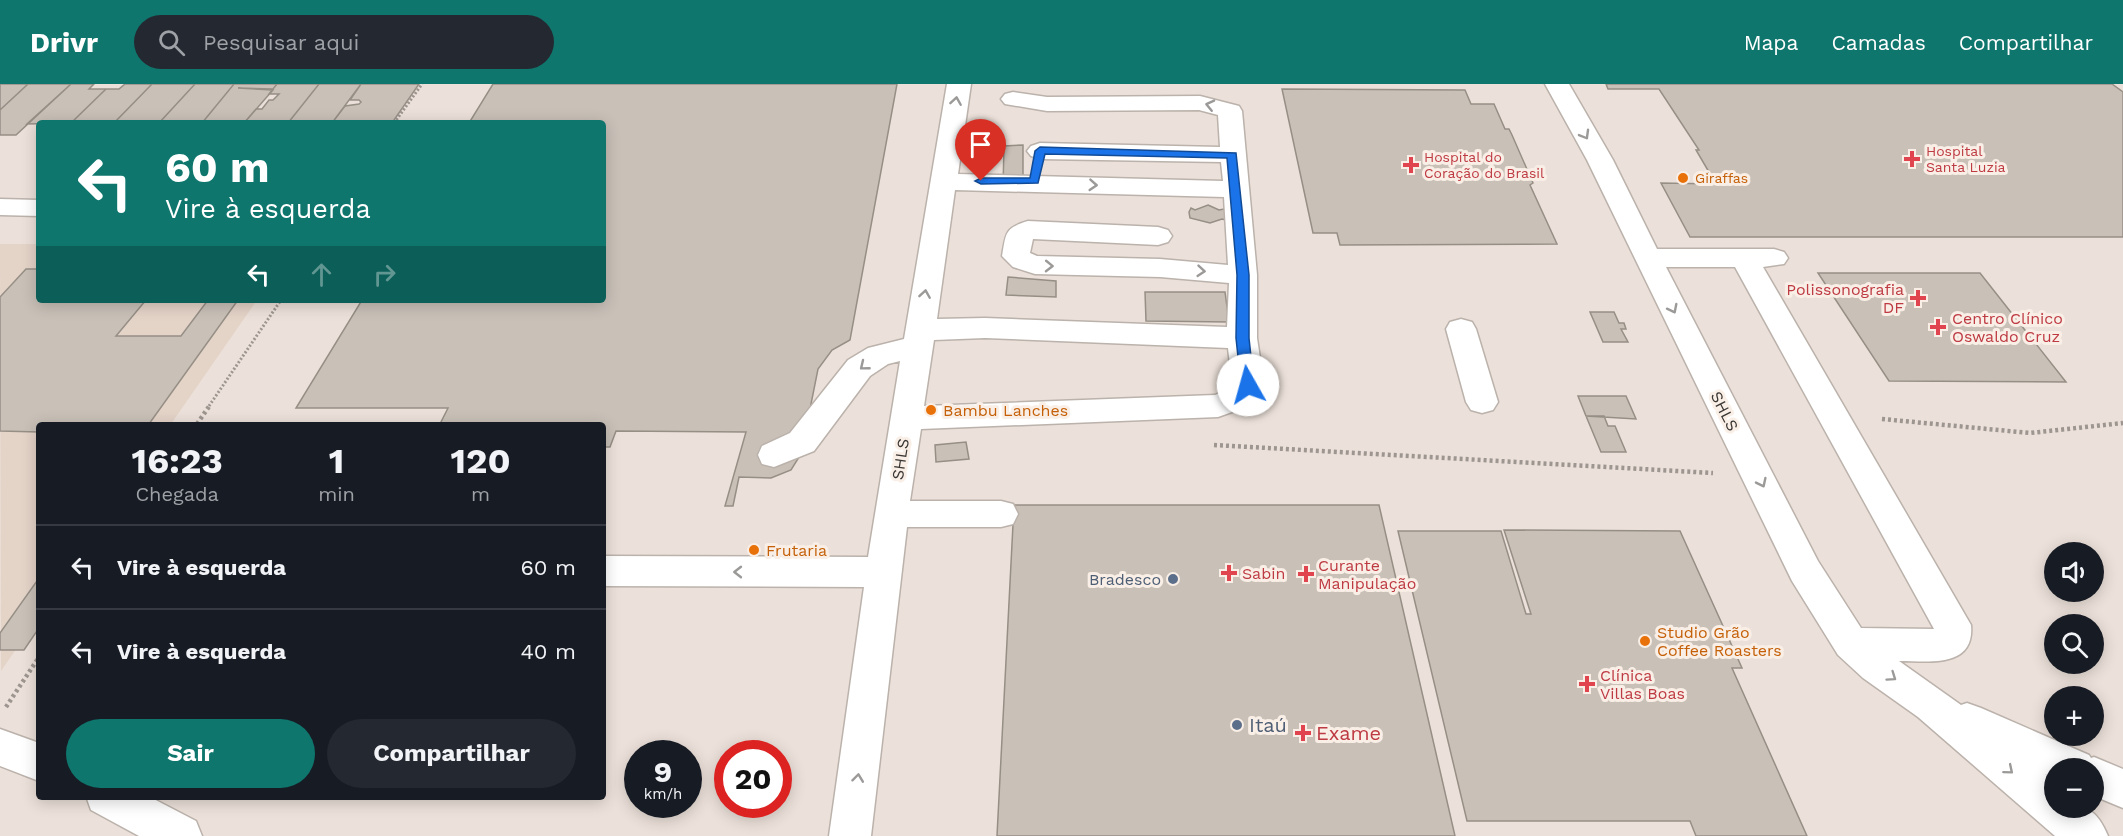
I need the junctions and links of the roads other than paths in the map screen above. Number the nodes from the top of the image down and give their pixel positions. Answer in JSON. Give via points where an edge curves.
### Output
{"nodes":[{"id":1,"x":958,"y":84,"type":"edge"},
{"id":2,"x":1557,"y":84,"type":"edge"},
{"id":3,"x":1013,"y":99,"type":"dead end"},
{"id":4,"x":1047,"y":104,"type":"junction"},
{"id":5,"x":1040,"y":151,"type":"junction"},
{"id":6,"x":1232,"y":155,"type":"junction"},
{"id":7,"x":1035,"y":181,"type":"junction"},
{"id":8,"x":943,"y":183,"type":"junction"},
{"id":9,"x":1160,"y":189,"type":"junction"},
{"id":10,"x":1235,"y":189,"type":"junction"},
{"id":11,"x":0,"y":207,"type":"edge"},
{"id":12,"x":36,"y":208,"type":"edge"},
{"id":13,"x":1158,"y":236,"type":"junction"},
{"id":14,"x":1647,"y":258,"type":"junction"},
{"id":15,"x":1160,"y":268,"type":"junction"},
{"id":16,"x":1243,"y":275,"type":"junction"},
{"id":17,"x":1461,"y":329,"type":"dead end"},
{"id":18,"x":918,"y":338,"type":"junction"},
{"id":19,"x":1242,"y":338,"type":"junction"},
{"id":20,"x":1482,"y":402,"type":"dead end"},
{"id":21,"x":906,"y":418,"type":"junction"},
{"id":22,"x":774,"y":455,"type":"dead end"},
{"id":23,"x":891,"y":514,"type":"junction"},
{"id":24,"x":1001,"y":514,"type":"dead end"},
{"id":25,"x":606,"y":571,"type":"edge"},
{"id":26,"x":884,"y":572,"type":"junction"},
{"id":27,"x":1851,"y":644,"type":"junction"},
{"id":28,"x":1932,"y":705,"type":"junction"},
{"id":29,"x":0,"y":747,"type":"edge"},
{"id":30,"x":2052,"y":758,"type":"edge"},
{"id":31,"x":36,"y":761,"type":"edge"},
{"id":32,"x":2104,"y":781,"type":"edge"},
{"id":33,"x":2123,"y":789,"type":"edge"},
{"id":34,"x":114,"y":800,"type":"edge"},
{"id":35,"x":181,"y":836,"type":"edge"},
{"id":36,"x":850,"y":836,"type":"edge"},
{"id":37,"x":2087,"y":836,"type":"edge"}],
"edges":[{"from":8,"to":1,"type":"street","name":"SHLS","one_way":true},
{"from":2,"to":14,"type":"street","name":"SHLS","one_way":true},
{"from":3,"to":4,"type":"street"},
{"from":4,"to":5,"type":"street"},
{"from":6,"to":4,"type":"street","one_way":true,"via":[[1230,111],[1214,105]]},
{"from":5,"to":6,"type":"street"},
{"from":5,"to":7,"type":"street"},
{"from":6,"to":10,"type":"street"},
{"from":7,"to":8,"type":"street"},
{"from":7,"to":9,"type":"street","one_way":true},
{"from":18,"to":8,"type":"street","name":"SHLS","one_way":true},
{"from":9,"to":10,"type":"street"},
{"from":9,"to":13,"type":"street"},
{"from":10,"to":16,"type":"street"},
{"from":11,"to":12,"type":"street"},
{"from":13,"to":15,"type":"street"},
{"from":13,"to":15,"type":"street","one_way":true,"via":[[1028,230],[1020,233],[1016,256],[1035,265]]},
{"from":14,"to":27,"type":"street","name":"SHLS","one_way":true,"via":[[1805,571]]},
{"from":14,"to":27,"type":"street","via":[[1759,258],[1952,625],[1953,636],[1945,645]]},
{"from":15,"to":16,"type":"street","one_way":true},
{"from":16,"to":19,"type":"street"},
{"from":17,"to":20,"type":"street"},
{"from":18,"to":19,"type":"street","via":[[985,328]]},
{"from":18,"to":21,"type":"street","name":"SHLS"},
{"from":18,"to":22,"type":"street","one_way":true,"via":[[859,368],[802,442]]},
{"from":19,"to":21,"type":"street","via":[[1248,385],[1235,399],[1218,406]]},
{"from":21,"to":23,"type":"street","name":"SHLS"},
{"from":23,"to":24,"type":"street"},
{"from":23,"to":26,"type":"street","name":"SHLS"},
{"from":26,"to":25,"type":"street","one_way":true},
{"from":36,"to":26,"type":"street","name":"SHLS","one_way":true},
{"from":27,"to":28,"type":"street","name":"SHLS","one_way":true},
{"from":28,"to":30,"type":"street","name":"SHLS"},
{"from":28,"to":37,"type":"street","name":"SHLS","one_way":true},
{"from":29,"to":31,"type":"street"},
{"from":32,"to":33,"type":"street"},
{"from":34,"to":35,"type":"street"}]}
